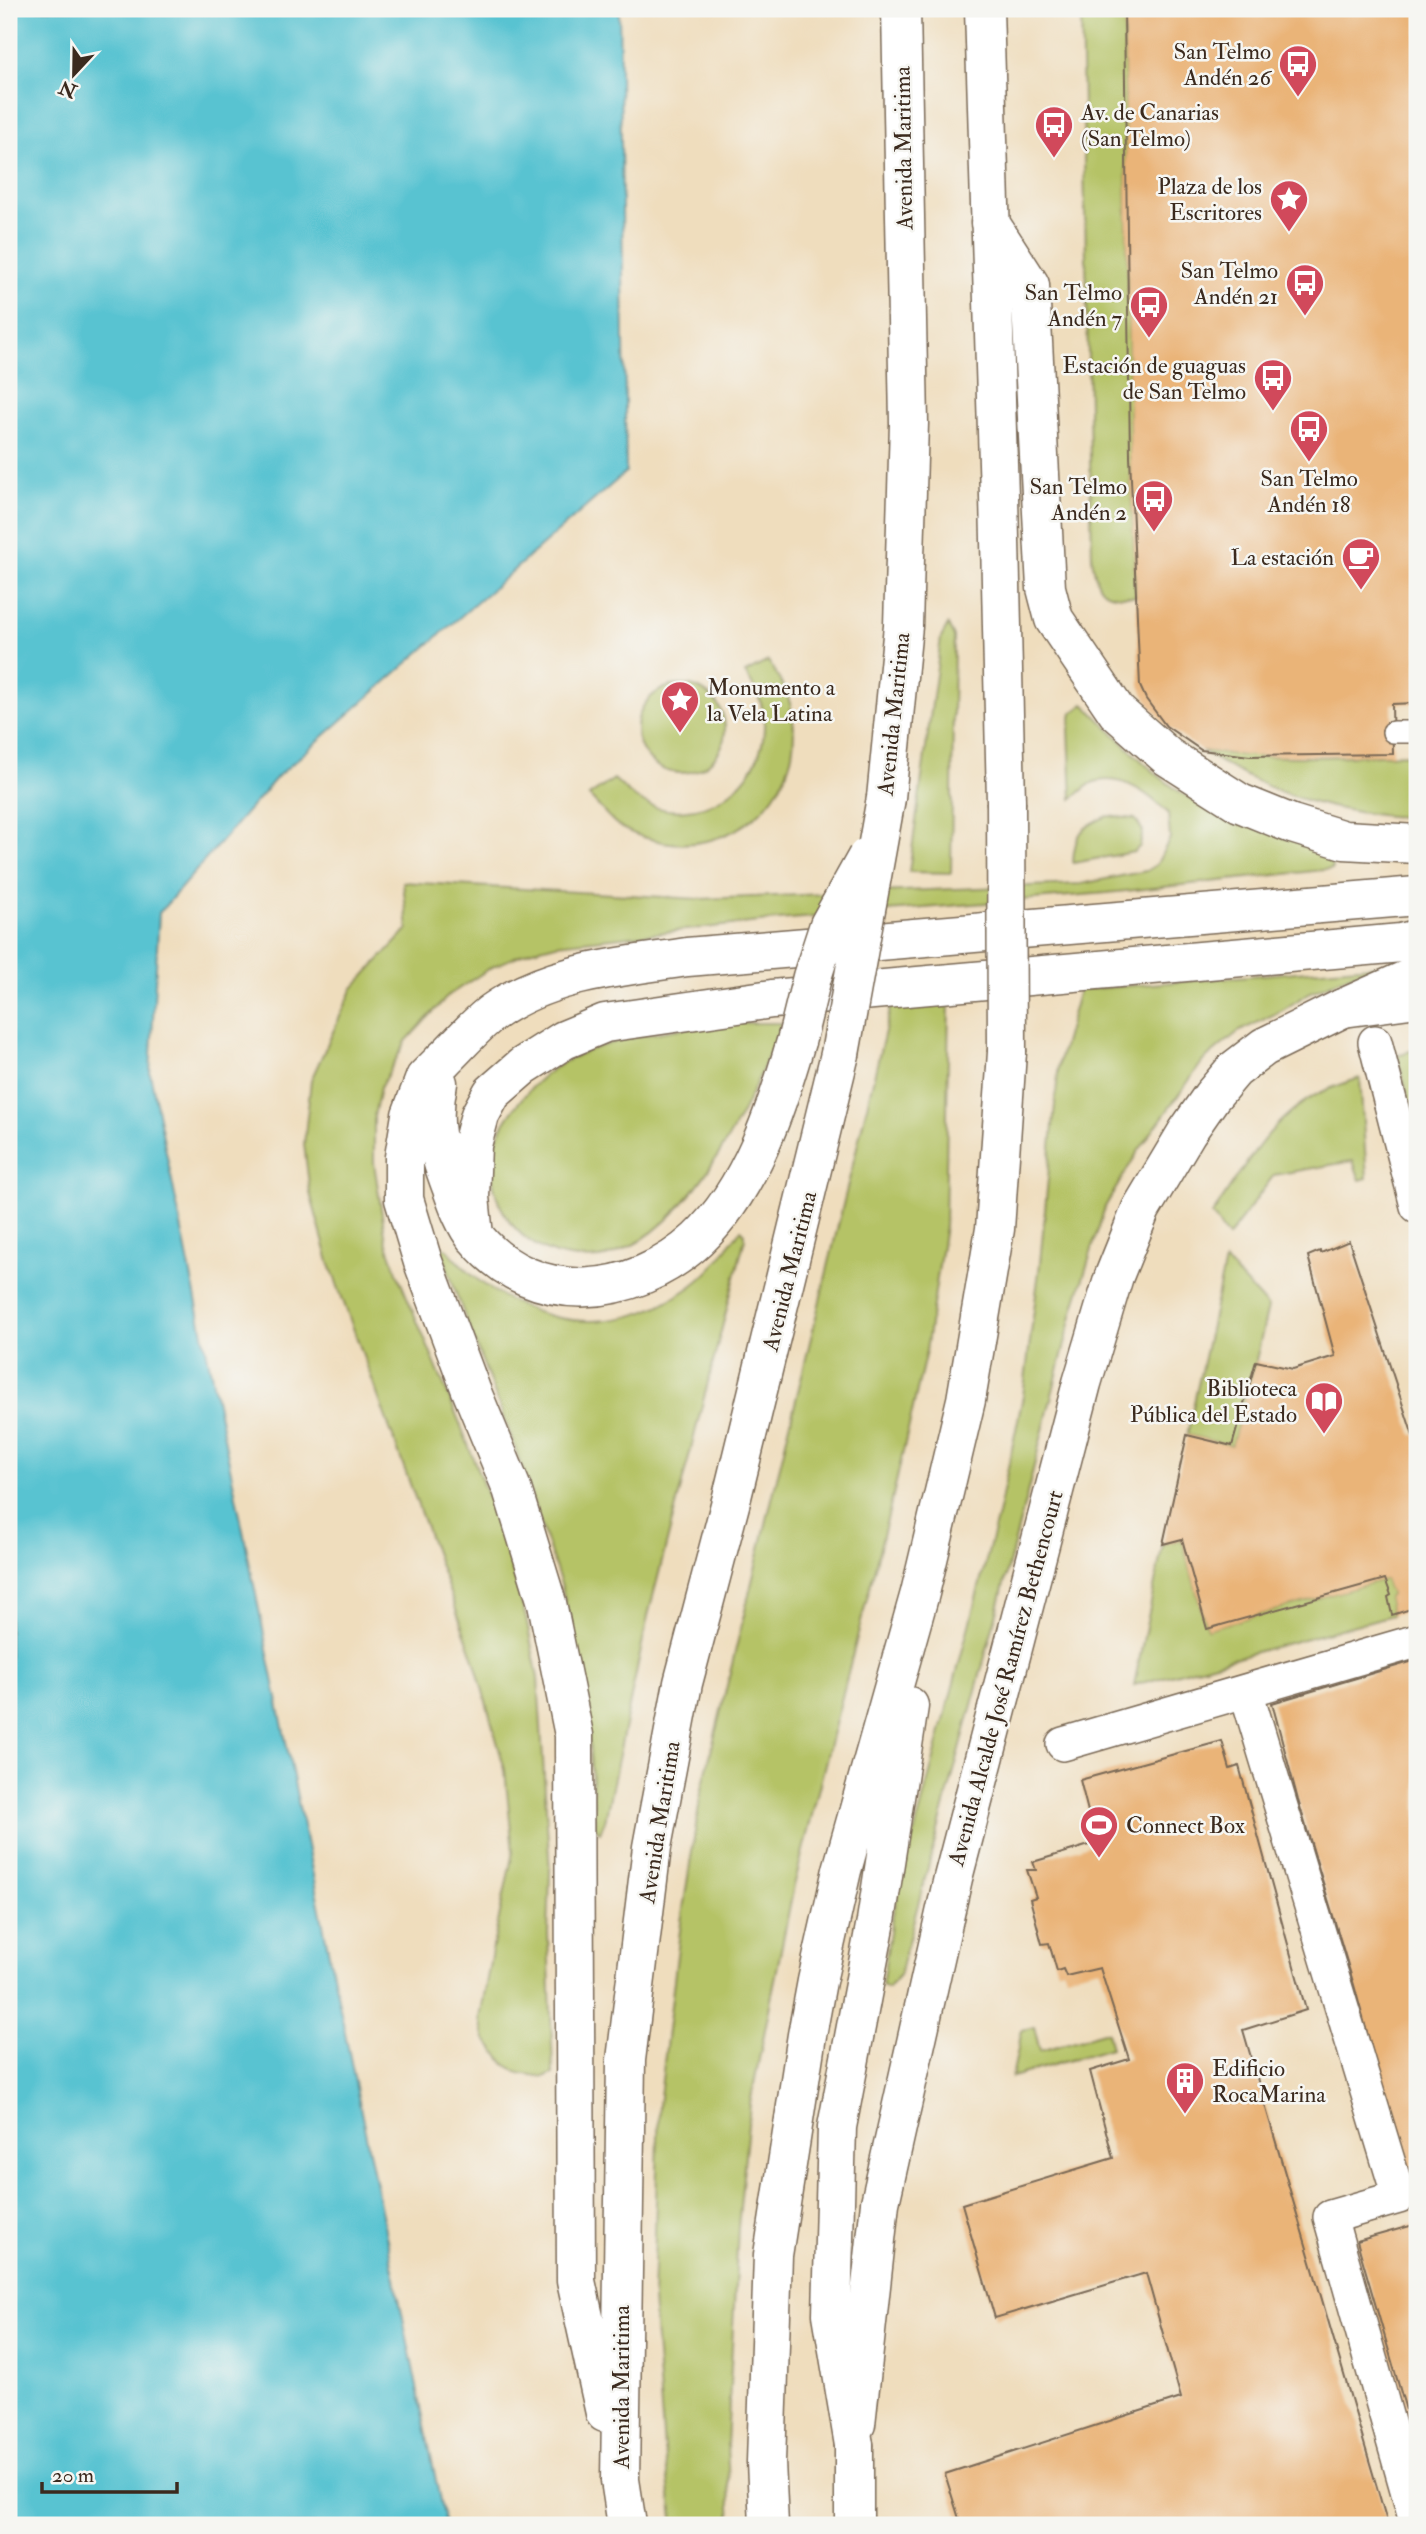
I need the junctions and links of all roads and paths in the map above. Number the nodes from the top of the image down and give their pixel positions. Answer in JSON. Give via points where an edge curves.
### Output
{"nodes":[{"id":1,"x":901,"y":9,"type":"edge"},
{"id":2,"x":984,"y":9,"type":"edge"},
{"id":3,"x":990,"y":223,"type":"junction"},
{"id":4,"x":1393,"y":732,"type":"dead end"},
{"id":5,"x":1417,"y":732,"type":"edge"},
{"id":6,"x":879,"y":837,"type":"junction"},
{"id":7,"x":1417,"y":844,"type":"edge"},
{"id":8,"x":1417,"y":896,"type":"edge"},
{"id":9,"x":1417,"y":939,"type":"edge"},
{"id":10,"x":1417,"y":975,"type":"edge"},
{"id":11,"x":1417,"y":998,"type":"edge"},
{"id":12,"x":1343,"y":1008,"type":"junction"},
{"id":13,"x":1375,"y":1042,"type":"dead end"},
{"id":14,"x":443,"y":1060,"type":"junction"},
{"id":15,"x":1417,"y":1206,"type":"edge"},
{"id":16,"x":474,"y":1236,"type":"junction"},
{"id":17,"x":920,"y":1593,"type":"junction"},
{"id":18,"x":1417,"y":1641,"type":"edge"},
{"id":19,"x":1246,"y":1691,"type":"junction"},
{"id":20,"x":1063,"y":1744,"type":"dead end"},
{"id":21,"x":854,"y":2445,"type":"junction"},
{"id":22,"x":620,"y":2480,"type":"junction"},
{"id":23,"x":626,"y":2525,"type":"edge"},
{"id":24,"x":769,"y":2525,"type":"edge"},
{"id":25,"x":854,"y":2525,"type":"edge"},
{"id":26,"x":1417,"y":2525,"type":"edge"}],
"edges":[{"from":1,"to":6,"type":"main road","name":"Avenida Maritima","bridge":true,"via":[[909,423],[902,626]]},
{"from":2,"to":3,"type":"main road"},
{"from":3,"to":7,"type":"main road","via":[[1030,285],[1046,588],[1054,619],[1089,673],[1117,712],[1168,757],[1240,803],[1344,840]]},
{"from":3,"to":17,"type":"main road","bridge":true,"via":[[1006,802],[1007,1052],[995,1229],[966,1400]]},
{"from":4,"to":5,"type":"lane"},
{"from":6,"to":16,"type":"main road","bridge":true,"via":[[829,925],[763,1138],[731,1199],[698,1239],[657,1270],[617,1284],[574,1289],[535,1281],[506,1267]]},
{"from":6,"to":22,"type":"main road","name":"Avenida Maritima","bridge":true,"via":[[840,1054],[683,1682],[652,1847],[626,2060]]},
{"from":8,"to":14,"type":"main road","via":[[687,957],[602,969],[541,985],[492,1012]]},
{"from":9,"to":16,"type":"main road","via":[[772,999],[606,1023],[564,1040],[492,1093],[472,1145]]},
{"from":10,"to":12,"type":"main road","name":"Avenida Alcalde José Ramírez Bethencourt"},
{"from":11,"to":12,"type":"main road"},
{"from":12,"to":21,"type":"main road","name":"Avenida Alcalde José Ramírez Bethencourt","via":[[1264,1047],[1234,1070],[1187,1132],[1141,1209],[1114,1276],[953,1878],[880,2203]]},
{"from":13,"to":15,"type":"street"},
{"from":14,"to":16,"type":"main road","via":[[434,1128],[439,1154]]},
{"from":14,"to":22,"type":"main road","via":[[425,1078],[411,1115],[404,1199],[471,1390],[512,1489],[547,1603],[574,1735],[576,2281]]},
{"from":17,"to":21,"type":"main road","via":[[887,1853],[837,2127],[832,2314]]},
{"from":17,"to":24,"type":"main road","via":[[842,1870],[807,2035],[773,2255],[766,2462]]},
{"from":18,"to":19,"type":"street"},
{"from":19,"to":20,"type":"street"},
{"from":19,"to":26,"type":"street","via":[[1399,2197],[1330,2217]]},
{"from":21,"to":25,"type":"main road","name":"Avenida Alcalde José Ramírez Bethencourt"},
{"from":22,"to":23,"type":"main road","name":"Avenida Maritima"}]}
